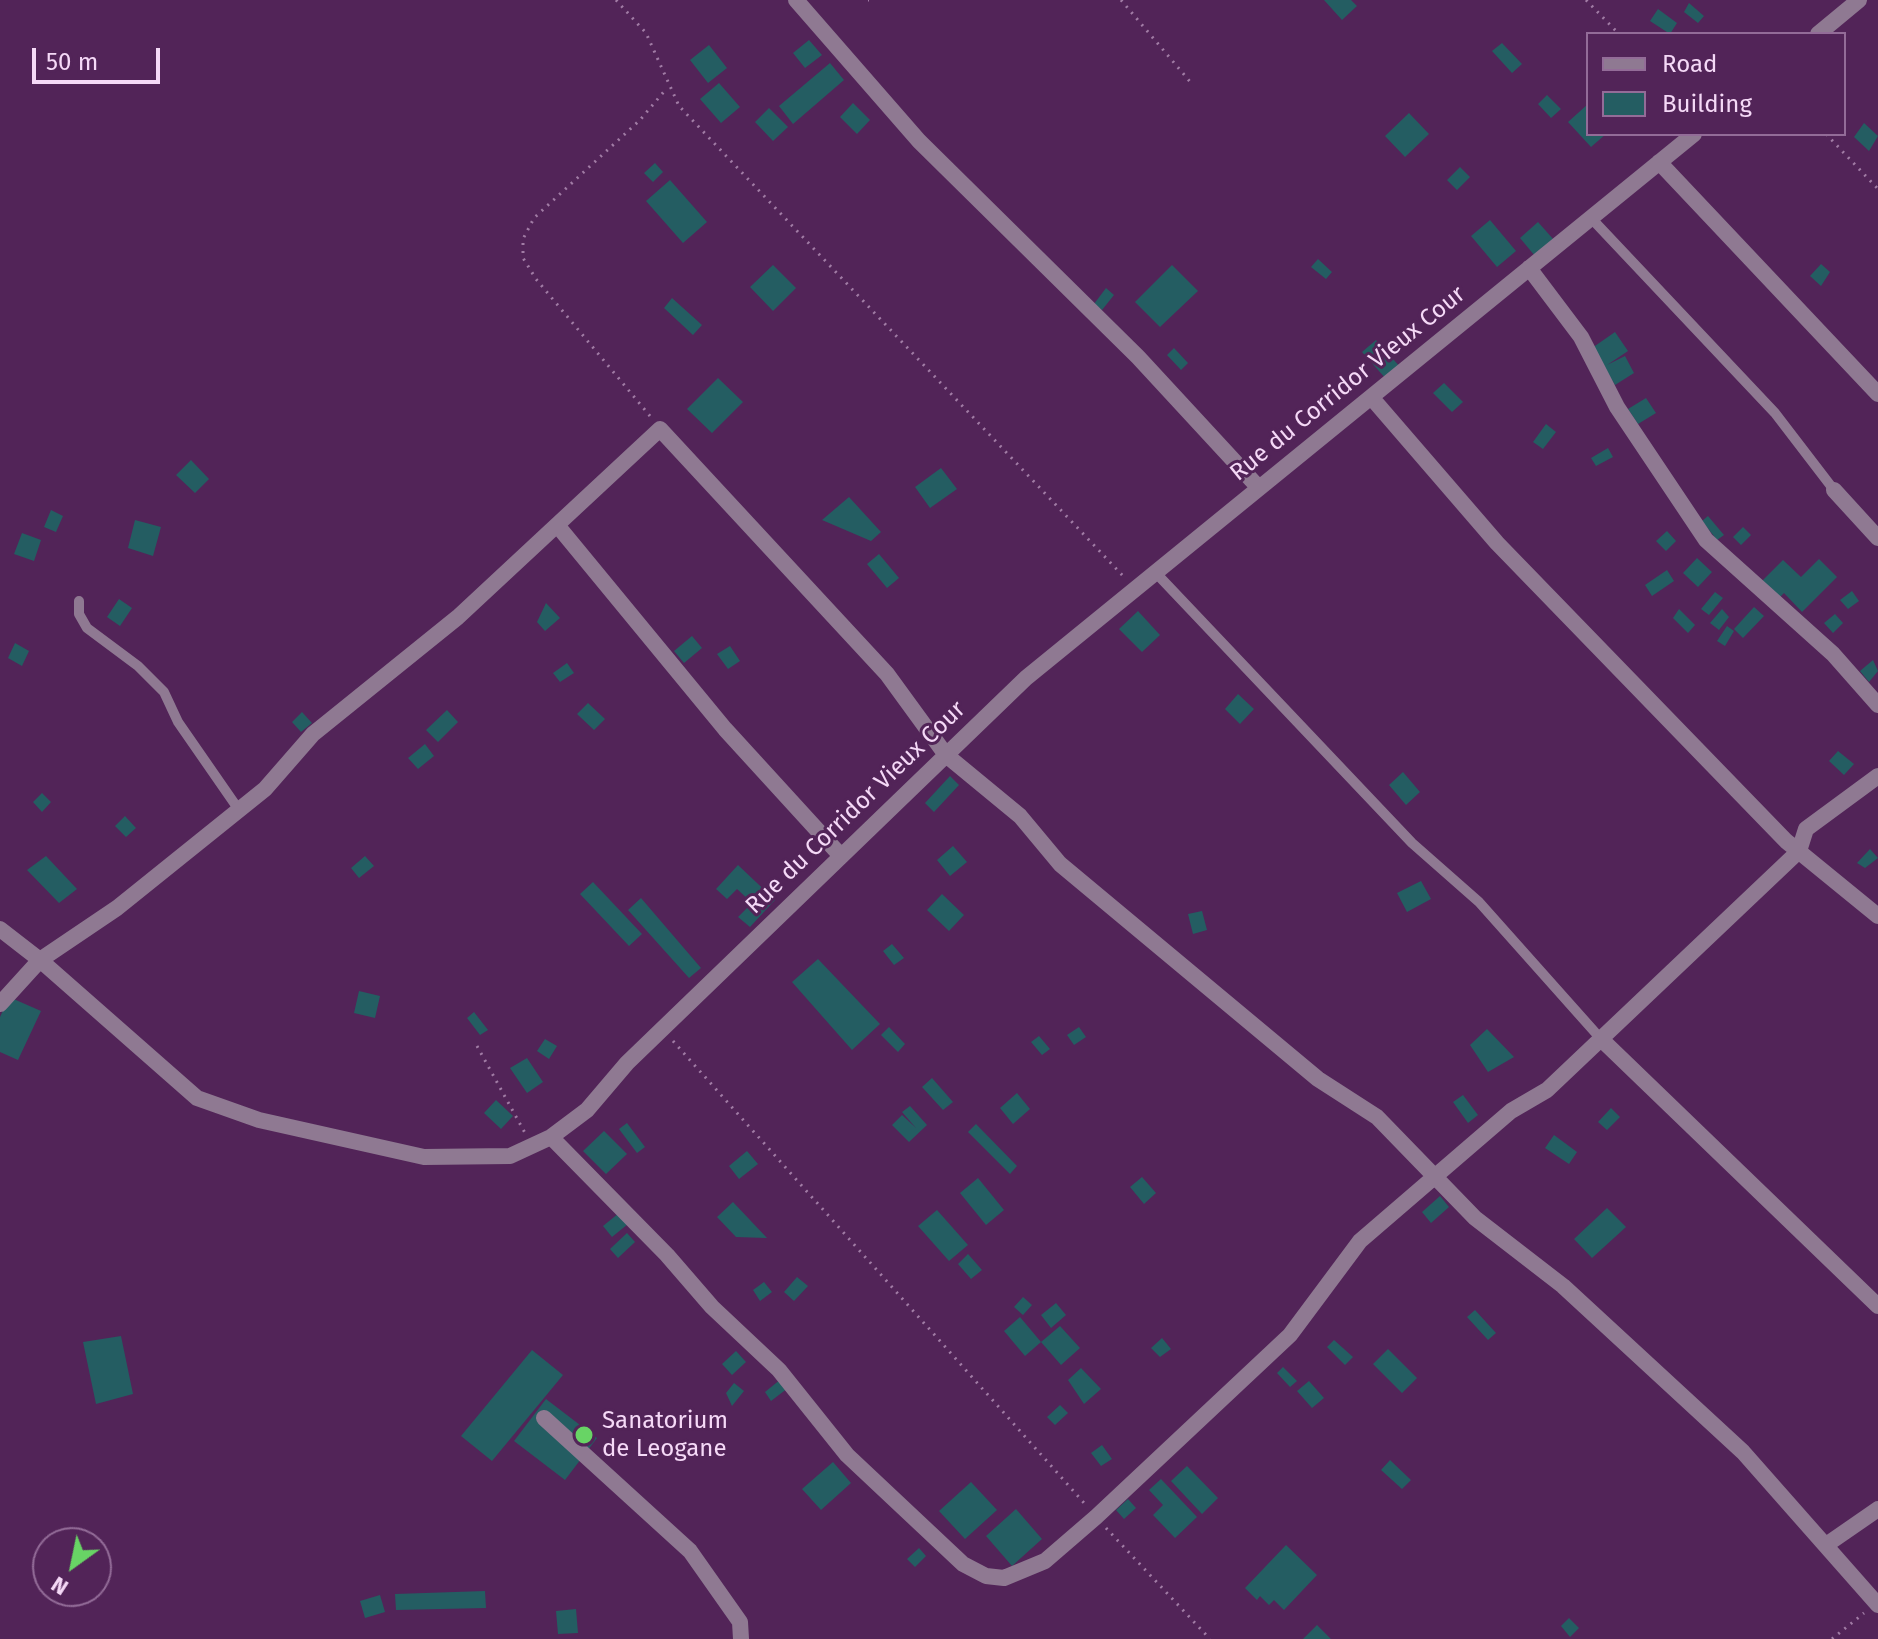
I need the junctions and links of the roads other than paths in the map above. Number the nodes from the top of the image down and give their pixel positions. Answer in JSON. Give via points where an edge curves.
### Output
{"nodes":[{"id":1,"x":796,"y":0,"type":"edge"},
{"id":2,"x":1859,"y":0,"type":"edge"},
{"id":3,"x":1820,"y":32,"type":"edge"},
{"id":4,"x":1692,"y":136,"type":"edge"},
{"id":5,"x":1659,"y":162,"type":"junction"},
{"id":6,"x":1591,"y":218,"type":"junction"},
{"id":7,"x":1529,"y":268,"type":"junction"},
{"id":8,"x":1878,"y":394,"type":"edge"},
{"id":9,"x":1371,"y":397,"type":"junction"},
{"id":10,"x":1259,"y":488,"type":"junction"},
{"id":11,"x":1834,"y":490,"type":"joint"},
{"id":12,"x":557,"y":525,"type":"junction"},
{"id":13,"x":1878,"y":538,"type":"edge"},
{"id":14,"x":1155,"y":572,"type":"junction"},
{"id":15,"x":79,"y":601,"type":"dead end"},
{"id":16,"x":1878,"y":705,"type":"edge"},
{"id":17,"x":946,"y":755,"type":"junction"},
{"id":18,"x":1878,"y":776,"type":"edge"},
{"id":19,"x":239,"y":810,"type":"junction"},
{"id":20,"x":1799,"y":851,"type":"junction"},
{"id":21,"x":841,"y":856,"type":"junction"},
{"id":22,"x":1878,"y":916,"type":"edge"},
{"id":23,"x":0,"y":929,"type":"edge"},
{"id":24,"x":40,"y":960,"type":"junction"},
{"id":25,"x":0,"y":1004,"type":"edge"},
{"id":26,"x":1601,"y":1039,"type":"junction"},
{"id":27,"x":551,"y":1137,"type":"junction"},
{"id":28,"x":1435,"y":1176,"type":"junction"},
{"id":29,"x":1878,"y":1306,"type":"edge"},
{"id":30,"x":544,"y":1418,"type":"dead end"},
{"id":31,"x":1878,"y":1509,"type":"edge"},
{"id":32,"x":1826,"y":1545,"type":"junction"},
{"id":33,"x":1877,"y":1604,"type":"edge"},
{"id":34,"x":741,"y":1639,"type":"edge"}],
"edges":[{"from":1,"to":10,"type":"street","via":[[919,141],[1138,357]]},
{"from":2,"to":3,"type":"street"},
{"from":4,"to":5,"type":"street","name":"Rue du Corridor Vieux Cour"},
{"from":5,"to":6,"type":"street","name":"Rue du Corridor Vieux Cour"},
{"from":5,"to":8,"type":"street"},
{"from":6,"to":7,"type":"street","name":"Rue du Corridor Vieux Cour"},
{"from":6,"to":11,"type":"lane","via":[[1775,413]]},
{"from":7,"to":9,"type":"street","name":"Rue du Corridor Vieux Cour"},
{"from":7,"to":16,"type":"street","via":[[1581,337],[1617,407],[1706,540],[1833,654]]},
{"from":9,"to":10,"type":"street","name":"Rue du Corridor Vieux Cour"},
{"from":9,"to":20,"type":"street","via":[[1497,543]]},
{"from":10,"to":14,"type":"street","name":"Rue du Corridor Vieux Cour"},
{"from":11,"to":13,"type":"street"},
{"from":12,"to":17,"type":"street","via":[[660,429],[887,674]]},
{"from":12,"to":19,"type":"street","via":[[458,617],[313,734]]},
{"from":12,"to":21,"type":"street","via":[[725,729]]},
{"from":14,"to":17,"type":"street","name":"Rue du Corridor Vieux Cour","via":[[1026,678]]},
{"from":14,"to":26,"type":"lane","via":[[1412,843],[1479,902]]},
{"from":15,"to":19,"type":"lane","via":[[87,628],[164,692]]},
{"from":17,"to":21,"type":"street","name":"Rue du Corridor Vieux Cour"},
{"from":17,"to":28,"type":"street","via":[[1020,816],[1060,864],[1318,1079],[1377,1117]]},
{"from":18,"to":20,"type":"street","via":[[1806,829]]},
{"from":19,"to":24,"type":"street","via":[[117,908]]},
{"from":20,"to":22,"type":"street"},
{"from":20,"to":26,"type":"street"},
{"from":21,"to":27,"type":"street","name":"Rue du Corridor Vieux Cour","via":[[662,1029],[587,1110]]},
{"from":23,"to":24,"type":"street","name":"Rue du Corridor Vieux Cour"},
{"from":24,"to":25,"type":"street"},
{"from":24,"to":27,"type":"street","name":"Rue du Corridor Vieux Cour","via":[[197,1098],[259,1120],[424,1157],[510,1156]]},
{"from":26,"to":28,"type":"street","via":[[1547,1090],[1511,1111]]},
{"from":26,"to":29,"type":"street"},
{"from":27,"to":28,"type":"street","via":[[779,1370],[847,1455],[963,1564],[1004,1578],[1045,1561],[1096,1517],[1290,1335],[1360,1241]]},
{"from":28,"to":32,"type":"street","via":[[1475,1218],[1563,1286],[1743,1452]]},
{"from":30,"to":34,"type":"street","via":[[690,1551],[740,1622]]},
{"from":31,"to":32,"type":"street"},
{"from":32,"to":33,"type":"street"}]}
